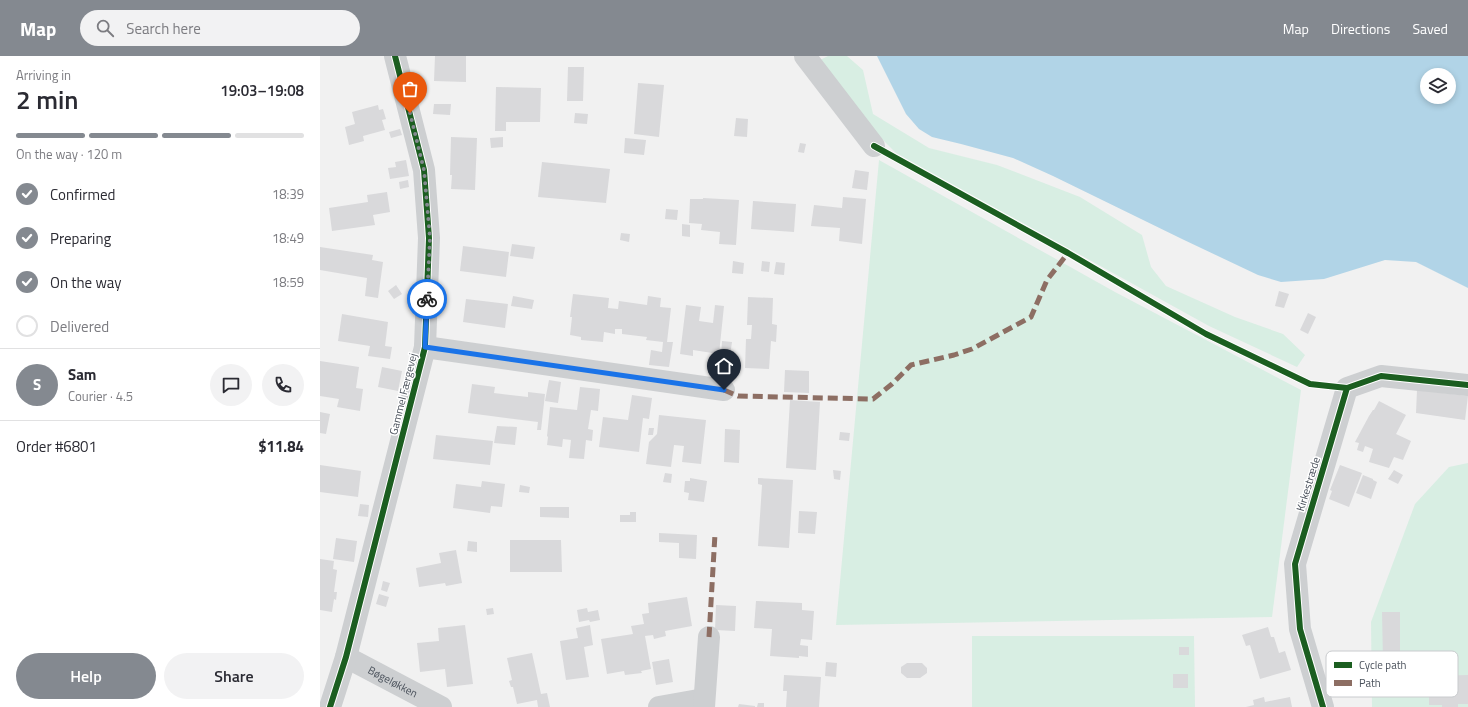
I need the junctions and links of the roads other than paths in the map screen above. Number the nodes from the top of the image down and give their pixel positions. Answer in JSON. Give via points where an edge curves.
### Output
{"nodes":[{"id":1,"x":395,"y":56,"type":"edge"},
{"id":2,"x":805,"y":56,"type":"edge"},
{"id":3,"x":874,"y":146,"type":"dead end"},
{"id":4,"x":425,"y":347,"type":"junction"},
{"id":5,"x":1468,"y":385,"type":"edge"},
{"id":6,"x":724,"y":390,"type":"dead end"},
{"id":7,"x":709,"y":636,"type":"dead end"},
{"id":8,"x":346,"y":657,"type":"junction"},
{"id":9,"x":704,"y":703,"type":"edge"},
{"id":10,"x":330,"y":707,"type":"edge"},
{"id":11,"x":441,"y":707,"type":"edge"},
{"id":12,"x":659,"y":707,"type":"edge"},
{"id":13,"x":1323,"y":707,"type":"edge"}],
"edges":[{"from":1,"to":4,"type":"street","name":"Gammel Færgevej","via":[[424,170],[430,238]]},
{"from":2,"to":3,"type":"street"},
{"from":4,"to":6,"type":"street"},
{"from":4,"to":8,"type":"street","name":"Gammel Færgevej"},
{"from":5,"to":13,"type":"street","name":"Kirkestræde","via":[[1381,376],[1347,388],[1295,564],[1300,629]]},
{"from":7,"to":9,"type":"street"},
{"from":8,"to":10,"type":"street","name":"Gammel Færgevej"},
{"from":8,"to":11,"type":"street","name":"Bøgeløkken"},
{"from":9,"to":12,"type":"street"}]}
